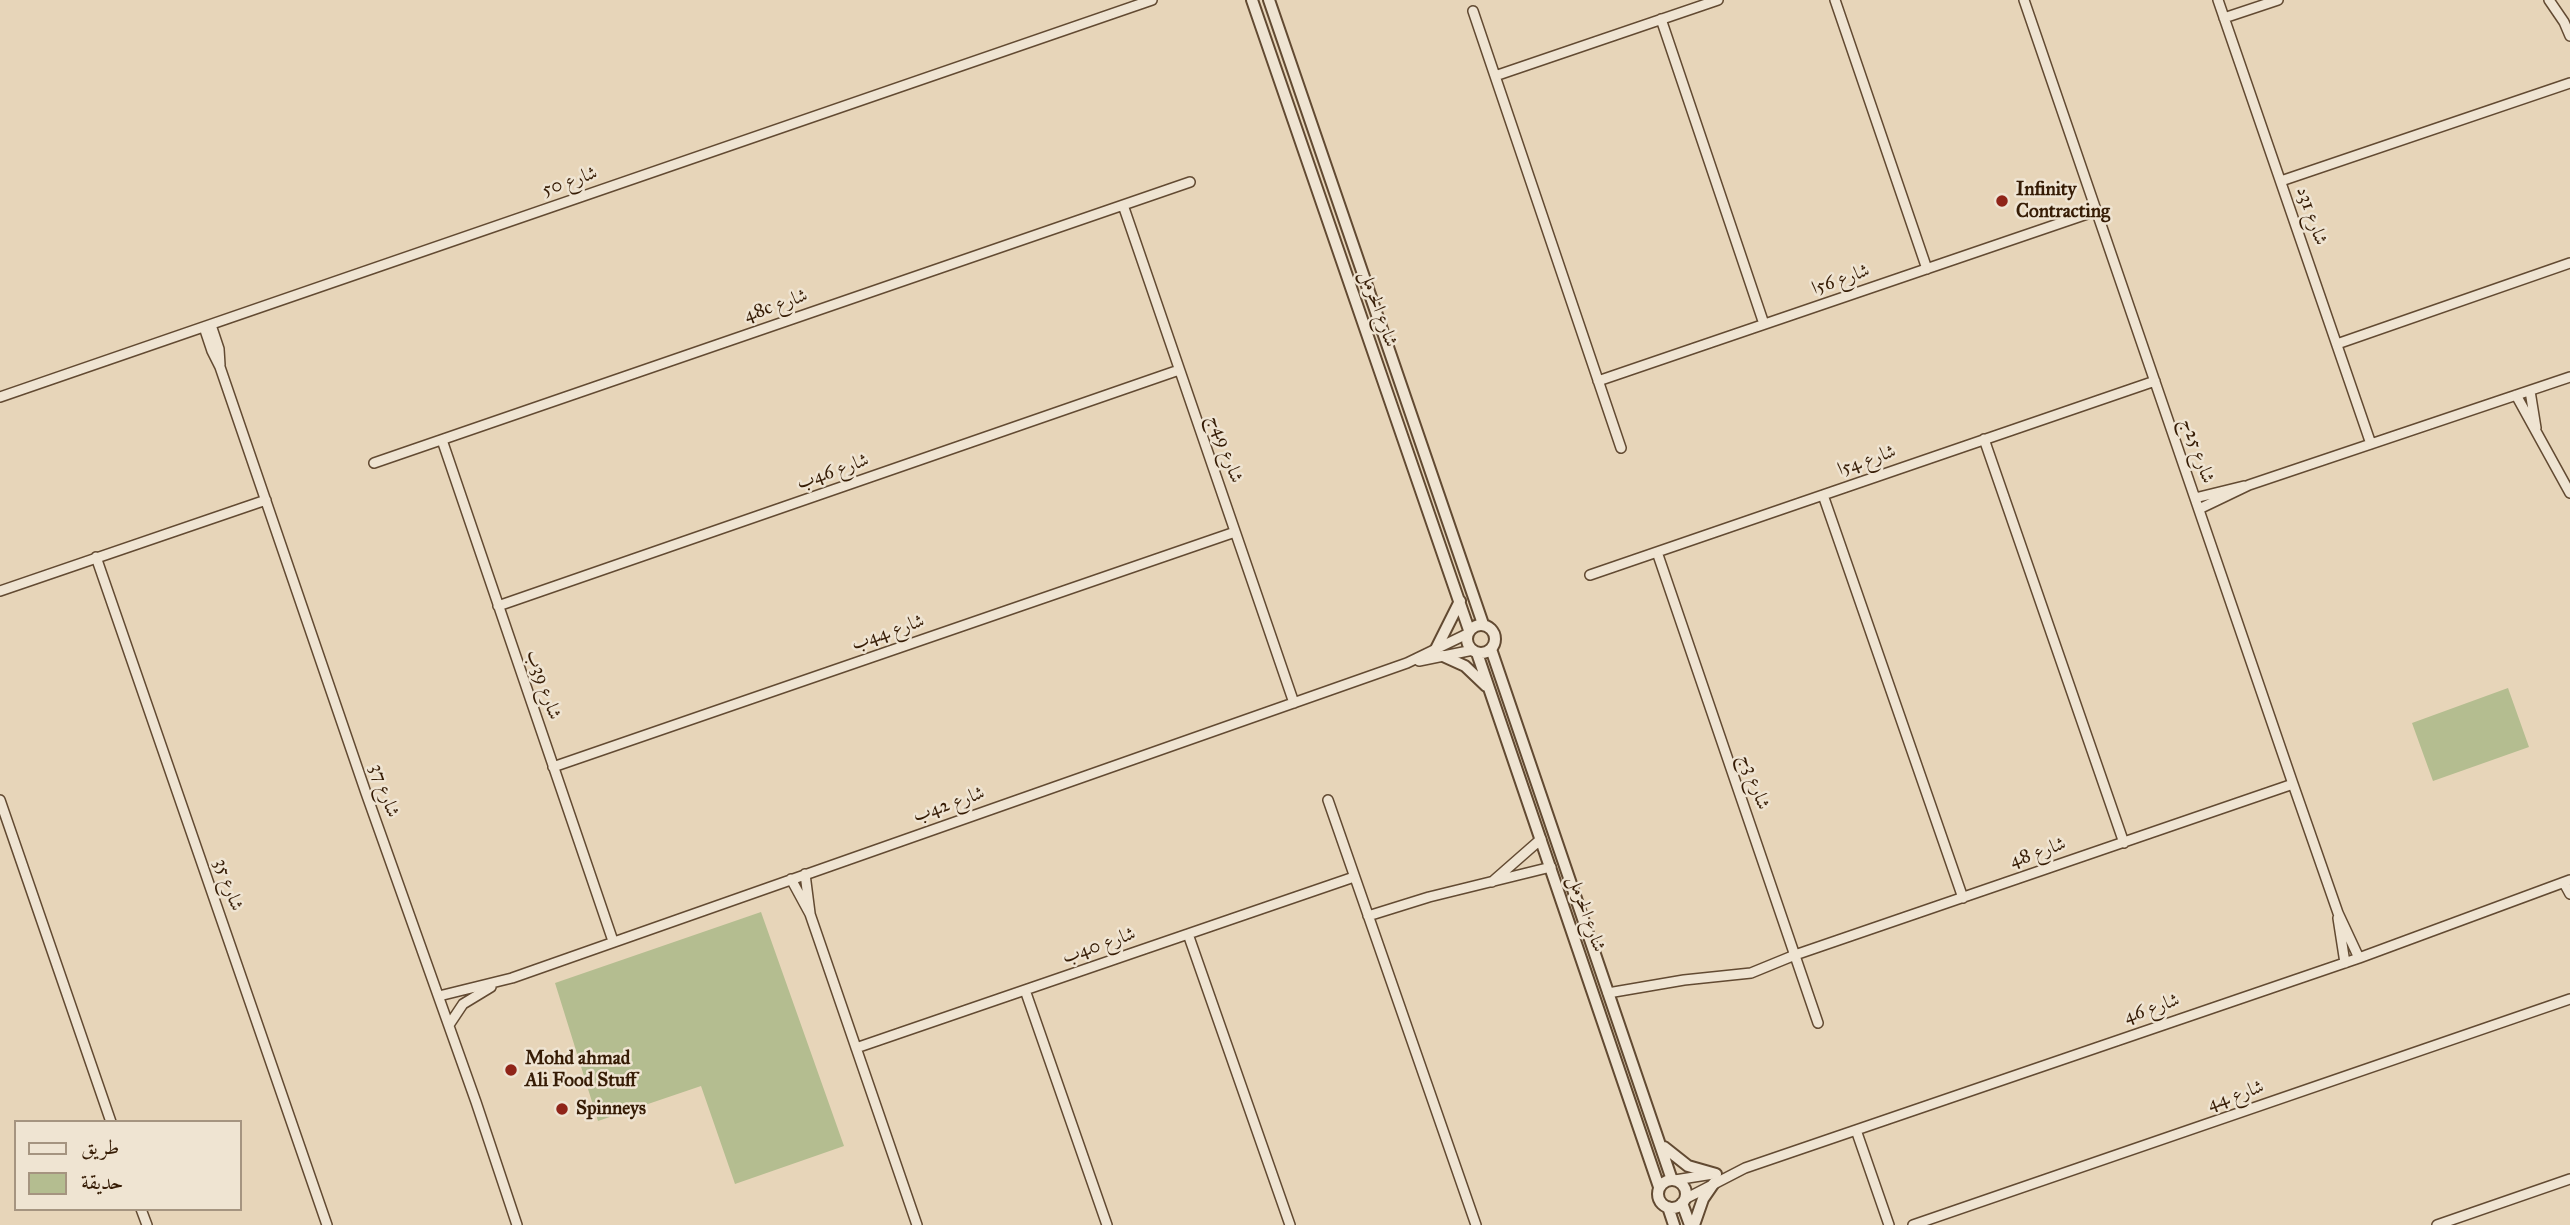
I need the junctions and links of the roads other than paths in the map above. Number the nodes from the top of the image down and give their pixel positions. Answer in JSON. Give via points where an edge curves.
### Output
{"nodes":[{"id":1,"x":1152,"y":0,"type":"edge"},
{"id":2,"x":1243,"y":0,"type":"edge"},
{"id":3,"x":1252,"y":0,"type":"edge"},
{"id":4,"x":1718,"y":0,"type":"edge"},
{"id":5,"x":1835,"y":0,"type":"edge"},
{"id":6,"x":2024,"y":0,"type":"edge"},
{"id":7,"x":2218,"y":0,"type":"edge"},
{"id":8,"x":2278,"y":0,"type":"edge"},
{"id":9,"x":2549,"y":0,"type":"edge"},
{"id":10,"x":1272,"y":4,"type":"edge"},
{"id":11,"x":1472,"y":11,"type":"dead end"},
{"id":12,"x":1257,"y":13,"type":"junction"},
{"id":13,"x":2224,"y":18,"type":"junction"},
{"id":14,"x":1661,"y":19,"type":"junction"},
{"id":15,"x":2570,"y":36,"type":"edge"},
{"id":16,"x":1495,"y":76,"type":"junction"},
{"id":17,"x":2570,"y":83,"type":"edge"},
{"id":18,"x":2281,"y":181,"type":"junction"},
{"id":19,"x":1190,"y":182,"type":"dead end"},
{"id":20,"x":1122,"y":205,"type":"junction"},
{"id":21,"x":2096,"y":211,"type":"junction"},
{"id":22,"x":2570,"y":263,"type":"edge"},
{"id":23,"x":1927,"y":269,"type":"junction"},
{"id":24,"x":1765,"y":324,"type":"junction"},
{"id":25,"x":208,"y":326,"type":"junction"},
{"id":26,"x":2337,"y":344,"type":"junction"},
{"id":27,"x":1179,"y":370,"type":"junction"},
{"id":28,"x":2570,"y":377,"type":"edge"},
{"id":29,"x":2155,"y":381,"type":"junction"},
{"id":30,"x":1598,"y":382,"type":"junction"},
{"id":31,"x":2530,"y":391,"type":"junction"},
{"id":32,"x":2516,"y":395,"type":"junction"},
{"id":33,"x":0,"y":397,"type":"edge"},
{"id":34,"x":2536,"y":430,"type":"junction"},
{"id":35,"x":1984,"y":439,"type":"junction"},
{"id":36,"x":442,"y":440,"type":"junction"},
{"id":37,"x":2371,"y":444,"type":"junction"},
{"id":38,"x":1621,"y":448,"type":"dead end"},
{"id":39,"x":374,"y":463,"type":"dead end"},
{"id":40,"x":2249,"y":485,"type":"junction"},
{"id":41,"x":2570,"y":493,"type":"edge"},
{"id":42,"x":1823,"y":495,"type":"junction"},
{"id":43,"x":2195,"y":498,"type":"junction"},
{"id":44,"x":266,"y":499,"type":"junction"},
{"id":45,"x":2199,"y":509,"type":"junction"},
{"id":46,"x":1235,"y":532,"type":"junction"},
{"id":47,"x":1657,"y":552,"type":"junction"},
{"id":48,"x":96,"y":557,"type":"junction"},
{"id":49,"x":1590,"y":575,"type":"dead end"},
{"id":50,"x":0,"y":591,"type":"edge"},
{"id":51,"x":1460,"y":601,"type":"junction"},
{"id":52,"x":498,"y":606,"type":"junction"},
{"id":53,"x":1483,"y":624,"type":"junction"},
{"id":54,"x":1468,"y":632,"type":"junction"},
{"id":55,"x":1491,"y":649,"type":"junction"},
{"id":56,"x":1475,"y":652,"type":"junction"},
{"id":57,"x":1439,"y":653,"type":"junction"},
{"id":58,"x":1490,"y":690,"type":"junction"},
{"id":59,"x":1294,"y":703,"type":"junction"},
{"id":60,"x":553,"y":767,"type":"junction"},
{"id":61,"x":2293,"y":784,"type":"junction"},
{"id":62,"x":0,"y":800,"type":"edge"},
{"id":63,"x":1328,"y":800,"type":"dead end"},
{"id":64,"x":1541,"y":839,"type":"junction"},
{"id":65,"x":2124,"y":842,"type":"junction"},
{"id":66,"x":1551,"y":867,"type":"junction"},
{"id":67,"x":805,"y":874,"type":"junction"},
{"id":68,"x":1354,"y":877,"type":"junction"},
{"id":69,"x":792,"y":879,"type":"junction"},
{"id":70,"x":2567,"y":882,"type":"edge"},
{"id":71,"x":1490,"y":883,"type":"junction"},
{"id":72,"x":2570,"y":894,"type":"edge"},
{"id":73,"x":1963,"y":898,"type":"junction"},
{"id":74,"x":2338,"y":913,"type":"junction"},
{"id":75,"x":810,"y":914,"type":"junction"},
{"id":76,"x":1368,"y":916,"type":"junction"},
{"id":77,"x":1188,"y":934,"type":"junction"},
{"id":78,"x":613,"y":942,"type":"junction"},
{"id":79,"x":1795,"y":956,"type":"junction"},
{"id":80,"x":2359,"y":958,"type":"junction"},
{"id":81,"x":2345,"y":963,"type":"junction"},
{"id":82,"x":502,"y":981,"type":"junction"},
{"id":83,"x":1025,"y":990,"type":"junction"},
{"id":84,"x":1608,"y":992,"type":"junction"},
{"id":85,"x":439,"y":996,"type":"junction"},
{"id":86,"x":2570,"y":999,"type":"edge"},
{"id":87,"x":1818,"y":1023,"type":"dead end"},
{"id":88,"x":449,"y":1025,"type":"junction"},
{"id":89,"x":856,"y":1048,"type":"junction"},
{"id":90,"x":110,"y":1120,"type":"edge"},
{"id":91,"x":1856,"y":1130,"type":"junction"},
{"id":92,"x":1659,"y":1142,"type":"junction"},
{"id":93,"x":1715,"y":1178,"type":"junction"},
{"id":94,"x":2570,"y":1179,"type":"edge"},
{"id":95,"x":1674,"y":1180,"type":"junction"},
{"id":96,"x":1659,"y":1187,"type":"junction"},
{"id":97,"x":1684,"y":1201,"type":"junction"},
{"id":98,"x":1668,"y":1207,"type":"junction"},
{"id":99,"x":327,"y":1225,"type":"edge"},
{"id":100,"x":517,"y":1225,"type":"edge"},
{"id":101,"x":917,"y":1225,"type":"edge"},
{"id":102,"x":1107,"y":1225,"type":"edge"},
{"id":103,"x":1290,"y":1225,"type":"edge"},
{"id":104,"x":1476,"y":1225,"type":"edge"},
{"id":105,"x":1674,"y":1225,"type":"edge"},
{"id":106,"x":1692,"y":1225,"type":"edge"},
{"id":107,"x":1889,"y":1225,"type":"edge"},
{"id":108,"x":1913,"y":1225,"type":"edge"},
{"id":109,"x":2437,"y":1225,"type":"edge"}],
"edges":[{"from":1,"to":25,"type":"street","name":"شارع 50"},
{"from":2,"to":12,"type":"street"},
{"from":3,"to":12,"type":"street","name":"شارع الحرمل"},
{"from":4,"to":14,"type":"street"},
{"from":5,"to":23,"type":"street"},
{"from":6,"to":21,"type":"street","name":"شارع 25ج"},
{"from":7,"to":13,"type":"street","name":"شارع 31د"},
{"from":8,"to":13,"type":"street"},
{"from":9,"to":15,"type":"street"},
{"from":10,"to":53,"type":"street","name":"شارع الحرمل"},
{"from":11,"to":16,"type":"street"},
{"from":12,"to":51,"type":"street","name":"شارع الحرمل"},
{"from":13,"to":18,"type":"street","name":"شارع 31د"},
{"from":14,"to":16,"type":"street"},
{"from":14,"to":24,"type":"street"},
{"from":16,"to":30,"type":"street"},
{"from":17,"to":18,"type":"street"},
{"from":18,"to":26,"type":"street","name":"شارع 31د"},
{"from":19,"to":20,"type":"street","name":"48c شارع"},
{"from":20,"to":27,"type":"street","name":"شارع 49ج"},
{"from":20,"to":36,"type":"street","name":"48c شارع"},
{"from":21,"to":23,"type":"street","name":"شارع 56ا"},
{"from":21,"to":29,"type":"street","name":"شارع 25ج"},
{"from":22,"to":26,"type":"street"},
{"from":23,"to":24,"type":"street","name":"شارع 56ا"},
{"from":24,"to":30,"type":"street","name":"شارع 56ا"},
{"from":25,"to":33,"type":"street","name":"شارع 50"},
{"from":25,"to":44,"type":"street","name":"شارع 37"},
{"from":26,"to":37,"type":"street","name":"شارع 31د"},
{"from":27,"to":46,"type":"street","name":"شارع 49ج"},
{"from":27,"to":52,"type":"street","name":"شارع 46ب"},
{"from":28,"to":31,"type":"street"},
{"from":29,"to":35,"type":"street","name":"شارع 54ا"},
{"from":29,"to":43,"type":"street","name":"شارع 25ج"},
{"from":30,"to":38,"type":"street"},
{"from":31,"to":32,"type":"street"},
{"from":31,"to":34,"type":"street"},
{"from":32,"to":34,"type":"street"},
{"from":32,"to":37,"type":"street"},
{"from":34,"to":41,"type":"street"},
{"from":35,"to":42,"type":"street","name":"شارع 54ا"},
{"from":35,"to":65,"type":"street"},
{"from":36,"to":39,"type":"street","name":"48c شارع"},
{"from":36,"to":52,"type":"street","name":"شارع 39ب"},
{"from":37,"to":40,"type":"street"},
{"from":40,"to":43,"type":"street"},
{"from":40,"to":45,"type":"street"},
{"from":42,"to":47,"type":"street","name":"شارع 54ا"},
{"from":42,"to":73,"type":"street"},
{"from":43,"to":45,"type":"street","name":"شارع 25ج"},
{"from":44,"to":48,"type":"street"},
{"from":44,"to":85,"type":"street","name":"شارع 37"},
{"from":45,"to":61,"type":"street","name":"شارع 25ج"},
{"from":46,"to":59,"type":"street","name":"شارع 49ج"},
{"from":46,"to":60,"type":"street","name":"شارع 44ب"},
{"from":47,"to":49,"type":"street","name":"شارع 54ا"},
{"from":47,"to":79,"type":"street","name":"شارع 3ج"},
{"from":48,"to":50,"type":"street"},
{"from":48,"to":99,"type":"street","name":"شارع 35"},
{"from":51,"to":54,"type":"street","name":"شارع الحرمل"},
{"from":51,"to":57,"type":"street"},
{"from":52,"to":60,"type":"street","name":"شارع 39ب"},
{"from":53,"to":54,"type":"street"},
{"from":53,"to":55,"type":"street","via":[[1495,634]]},
{"from":54,"to":56,"type":"street","via":[[1467,643]]},
{"from":54,"to":57,"type":"street","name":"شارع 42ب"},
{"from":55,"to":56,"type":"street"},
{"from":55,"to":84,"type":"street","name":"شارع الحرمل"},
{"from":56,"to":57,"type":"street","name":"شارع 42ب"},
{"from":56,"to":58,"type":"street","name":"شارع الحرمل"},
{"from":57,"to":58,"type":"street","via":[[1474,673]]},
{"from":57,"to":59,"type":"street","name":"شارع 42ب"},
{"from":58,"to":64,"type":"street","name":"شارع الحرمل"},
{"from":59,"to":67,"type":"street","name":"شارع 42ب"},
{"from":60,"to":78,"type":"street","name":"شارع 39ب"},
{"from":61,"to":65,"type":"street","name":"شارع 48"},
{"from":61,"to":74,"type":"street","name":"شارع 25ج"},
{"from":62,"to":90,"type":"street"},
{"from":63,"to":68,"type":"street"},
{"from":64,"to":66,"type":"street","name":"شارع الحرمل"},
{"from":64,"to":71,"type":"street"},
{"from":65,"to":73,"type":"street","name":"شارع 48"},
{"from":66,"to":71,"type":"street"},
{"from":66,"to":96,"type":"street","name":"شارع الحرمل"},
{"from":67,"to":69,"type":"street","name":"شارع 42ب"},
{"from":67,"to":75,"type":"street"},
{"from":68,"to":76,"type":"street"},
{"from":68,"to":77,"type":"street","name":"شارع 40ب"},
{"from":69,"to":75,"type":"street"},
{"from":69,"to":78,"type":"street","name":"شارع 42ب"},
{"from":70,"to":72,"type":"street"},
{"from":70,"to":80,"type":"street","name":"شارع 46"},
{"from":71,"to":76,"type":"street"},
{"from":73,"to":79,"type":"street","name":"شارع 48"},
{"from":74,"to":80,"type":"street","name":"شارع 25ج"},
{"from":74,"to":81,"type":"street","name":"شارع 25ج"},
{"from":75,"to":89,"type":"street"},
{"from":76,"to":104,"type":"street"},
{"from":77,"to":83,"type":"street","name":"شارع 40ب"},
{"from":77,"to":103,"type":"street"},
{"from":78,"to":82,"type":"street","name":"شارع 42ب"},
{"from":79,"to":84,"type":"street","name":"شارع 48","via":[[1751,973]]},
{"from":79,"to":87,"type":"street","name":"شارع 3ج"},
{"from":80,"to":81,"type":"street","name":"شارع 46"},
{"from":81,"to":91,"type":"street","name":"شارع 46"},
{"from":82,"to":85,"type":"street","name":"شارع 42ب"},
{"from":82,"to":88,"type":"street","name":"شارع 42ب","via":[[469,999]]},
{"from":83,"to":89,"type":"street","name":"شارع 40ب"},
{"from":83,"to":102,"type":"street"},
{"from":84,"to":92,"type":"street","name":"شارع الحرمل"},
{"from":85,"to":88,"type":"street","name":"شارع 37"},
{"from":86,"to":108,"type":"street","name":"شارع 44"},
{"from":88,"to":100,"type":"street","name":"شارع 37"},
{"from":89,"to":101,"type":"street"},
{"from":91,"to":93,"type":"street","name":"شارع 46"},
{"from":91,"to":107,"type":"street"},
{"from":92,"to":93,"type":"street","via":[[1688,1167]]},
{"from":92,"to":95,"type":"street","name":"شارع الحرمل"},
{"from":93,"to":95,"type":"street","name":"شارع 46"},
{"from":93,"to":97,"type":"street","name":"شارع 46"},
{"from":93,"to":106,"type":"street"},
{"from":94,"to":109,"type":"street"},
{"from":95,"to":96,"type":"street"},
{"from":95,"to":97,"type":"street","via":[[1683,1186]]},
{"from":96,"to":98,"type":"street","via":[[1658,1197]]},
{"from":97,"to":98,"type":"street"},
{"from":97,"to":106,"type":"street"},
{"from":98,"to":105,"type":"street"}]}
